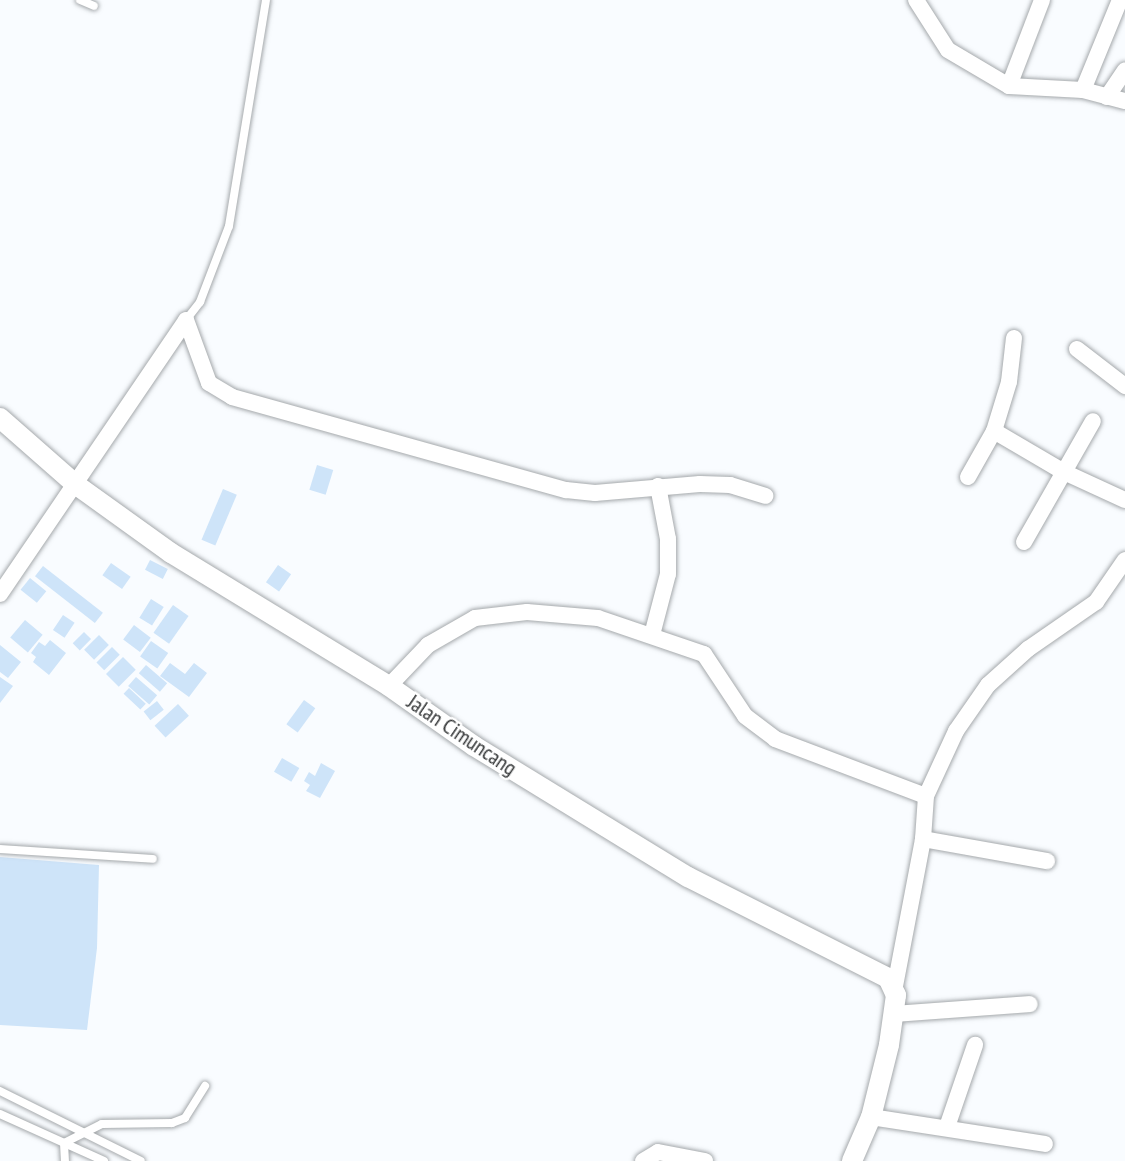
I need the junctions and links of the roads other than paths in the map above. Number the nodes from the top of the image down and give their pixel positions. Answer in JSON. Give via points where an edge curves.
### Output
{"nodes":[{"id":1,"x":80,"y":0,"type":"edge"},
{"id":2,"x":266,"y":0,"type":"edge"},
{"id":3,"x":916,"y":0,"type":"edge"},
{"id":4,"x":1042,"y":0,"type":"edge"},
{"id":5,"x":1120,"y":0,"type":"edge"},
{"id":6,"x":94,"y":6,"type":"dead end"},
{"id":7,"x":1125,"y":70,"type":"edge"},
{"id":8,"x":1009,"y":86,"type":"junction"},
{"id":9,"x":1083,"y":90,"type":"junction"},
{"id":10,"x":1107,"y":97,"type":"junction"},
{"id":11,"x":1125,"y":101,"type":"edge"},
{"id":12,"x":186,"y":320,"type":"junction"},
{"id":13,"x":1014,"y":338,"type":"dead end"},
{"id":14,"x":1077,"y":349,"type":"dead end"},
{"id":15,"x":1125,"y":386,"type":"edge"},
{"id":16,"x":0,"y":418,"type":"edge"},
{"id":17,"x":1093,"y":421,"type":"dead end"},
{"id":18,"x":994,"y":431,"type":"junction"},
{"id":19,"x":1064,"y":472,"type":"junction"},
{"id":20,"x":968,"y":477,"type":"dead end"},
{"id":21,"x":75,"y":484,"type":"junction"},
{"id":22,"x":658,"y":486,"type":"junction"},
{"id":23,"x":765,"y":496,"type":"dead end"},
{"id":24,"x":1125,"y":500,"type":"edge"},
{"id":25,"x":1023,"y":543,"type":"dead end"},
{"id":26,"x":1125,"y":560,"type":"edge"},
{"id":27,"x":0,"y":594,"type":"edge"},
{"id":28,"x":652,"y":635,"type":"junction"},
{"id":29,"x":389,"y":686,"type":"junction"},
{"id":30,"x":926,"y":796,"type":"junction"},
{"id":31,"x":923,"y":839,"type":"junction"},
{"id":32,"x":0,"y":849,"type":"edge"},
{"id":33,"x":153,"y":859,"type":"dead end"},
{"id":34,"x":1047,"y":861,"type":"dead end"},
{"id":35,"x":895,"y":986,"type":"junction"},
{"id":36,"x":1030,"y":1004,"type":"dead end"},
{"id":37,"x":895,"y":1014,"type":"junction"},
{"id":38,"x":975,"y":1045,"type":"dead end"},
{"id":39,"x":205,"y":1086,"type":"dead end"},
{"id":40,"x":0,"y":1091,"type":"edge"},
{"id":41,"x":0,"y":1114,"type":"edge"},
{"id":42,"x":871,"y":1117,"type":"junction"},
{"id":43,"x":947,"y":1127,"type":"junction"},
{"id":44,"x":81,"y":1131,"type":"junction"},
{"id":45,"x":64,"y":1143,"type":"junction"},
{"id":46,"x":1045,"y":1144,"type":"dead end"},
{"id":47,"x":65,"y":1161,"type":"edge"},
{"id":48,"x":104,"y":1161,"type":"edge"},
{"id":49,"x":141,"y":1161,"type":"edge"},
{"id":50,"x":644,"y":1161,"type":"edge"},
{"id":51,"x":705,"y":1161,"type":"edge"},
{"id":52,"x":852,"y":1161,"type":"edge"}],
"edges":[{"from":1,"to":6,"type":"lane"},
{"from":2,"to":12,"type":"lane","via":[[229,226],[200,302]]},
{"from":3,"to":8,"type":"street","via":[[948,50]]},
{"from":4,"to":8,"type":"street"},
{"from":5,"to":9,"type":"street"},
{"from":7,"to":10,"type":"street"},
{"from":8,"to":9,"type":"street"},
{"from":9,"to":10,"type":"street"},
{"from":10,"to":11,"type":"street"},
{"from":12,"to":21,"type":"street"},
{"from":12,"to":22,"type":"street","via":[[209,383],[232,397],[566,490],[595,493]]},
{"from":13,"to":18,"type":"street","via":[[1009,382]]},
{"from":14,"to":15,"type":"street"},
{"from":16,"to":21,"type":"street","name":"Jalan Cimuncang"},
{"from":17,"to":19,"type":"street"},
{"from":18,"to":19,"type":"street"},
{"from":18,"to":20,"type":"street"},
{"from":19,"to":24,"type":"street"},
{"from":19,"to":25,"type":"street"},
{"from":21,"to":27,"type":"street"},
{"from":21,"to":29,"type":"street","name":"Jalan Cimuncang","via":[[171,553]]},
{"from":22,"to":23,"type":"street","via":[[730,485]]},
{"from":22,"to":28,"type":"street","via":[[668,539],[668,574]]},
{"from":26,"to":30,"type":"street","via":[[1096,602],[1028,649],[988,685],[956,731]]},
{"from":28,"to":29,"type":"street","via":[[575,614],[495,613],[440,636]]},
{"from":28,"to":30,"type":"street","via":[[710,659],[745,716],[775,739]]},
{"from":29,"to":35,"type":"street","name":"Jalan Cimuncang","via":[[474,746],[688,877],[854,958]]},
{"from":30,"to":31,"type":"street"},
{"from":31,"to":34,"type":"street"},
{"from":31,"to":35,"type":"street"},
{"from":32,"to":33,"type":"lane"},
{"from":35,"to":37,"type":"street"},
{"from":36,"to":37,"type":"street"},
{"from":37,"to":42,"type":"street"},
{"from":38,"to":43,"type":"street"},
{"from":39,"to":44,"type":"lane","via":[[185,1118],[172,1123],[102,1124]]},
{"from":40,"to":44,"type":"lane"},
{"from":41,"to":45,"type":"lane"},
{"from":42,"to":43,"type":"street"},
{"from":42,"to":52,"type":"street"},
{"from":43,"to":46,"type":"street"},
{"from":44,"to":45,"type":"lane"},
{"from":44,"to":49,"type":"lane"},
{"from":45,"to":47,"type":"lane"},
{"from":45,"to":48,"type":"lane"},
{"from":50,"to":51,"type":"street","via":[[658,1152]]}]}
